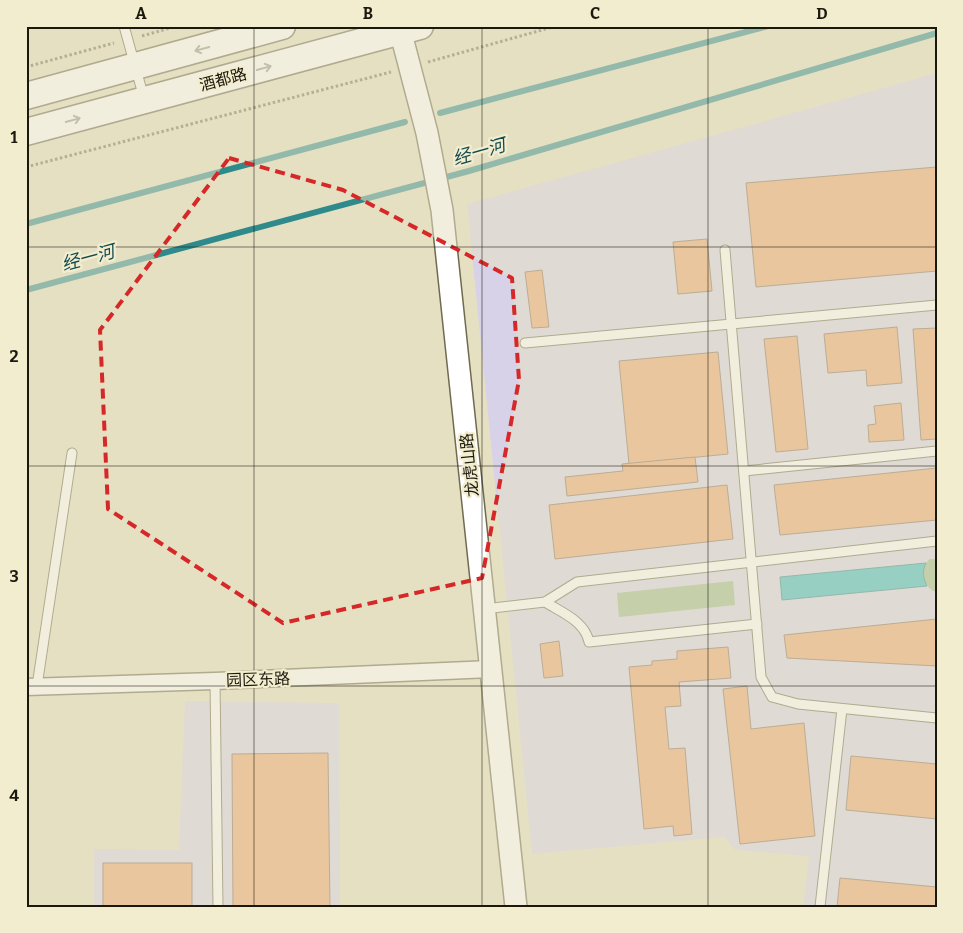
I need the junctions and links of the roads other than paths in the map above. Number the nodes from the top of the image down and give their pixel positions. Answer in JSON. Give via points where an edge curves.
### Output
{"nodes":[{"id":1,"x":124,"y":26,"type":"edge"},
{"id":2,"x":282,"y":26,"type":"edge"},
{"id":3,"x":407,"y":28,"type":"edge"},
{"id":4,"x":136,"y":67,"type":"junction"},
{"id":5,"x":26,"y":96,"type":"edge"},
{"id":6,"x":145,"y":100,"type":"junction"},
{"id":7,"x":26,"y":132,"type":"edge"},
{"id":8,"x":725,"y":250,"type":"dead end"},
{"id":9,"x":937,"y":305,"type":"edge"},
{"id":10,"x":732,"y":323,"type":"junction"},
{"id":11,"x":525,"y":343,"type":"dead end"},
{"id":12,"x":937,"y":451,"type":"edge"},
{"id":13,"x":72,"y":453,"type":"dead end"},
{"id":14,"x":744,"y":471,"type":"junction"},
{"id":15,"x":937,"y":541,"type":"edge"},
{"id":16,"x":752,"y":563,"type":"junction"},
{"id":17,"x":545,"y":602,"type":"junction"},
{"id":18,"x":484,"y":609,"type":"junction"},
{"id":19,"x":757,"y":624,"type":"junction"},
{"id":20,"x":490,"y":669,"type":"junction"},
{"id":21,"x":215,"y":681,"type":"junction"},
{"id":22,"x":32,"y":686,"type":"edge"},
{"id":23,"x":842,"y":709,"type":"junction"},
{"id":24,"x":937,"y":718,"type":"edge"},
{"id":25,"x":218,"y":907,"type":"edge"},
{"id":26,"x":516,"y":907,"type":"edge"},
{"id":27,"x":820,"y":907,"type":"edge"}],
"edges":[{"from":1,"to":4,"type":"lane"},
{"from":2,"to":4,"type":"main road","one_way":true},
{"from":6,"to":3,"type":"main road","name":"酒都路","one_way":true},
{"from":3,"to":18,"type":"street","name":"龙虎山路","via":[[409,67],[427,133],[442,210]]},
{"from":4,"to":5,"type":"main road"},
{"from":4,"to":6,"type":"lane"},
{"from":7,"to":6,"type":"main road","name":"酒都路","one_way":true},
{"from":8,"to":10,"type":"lane"},
{"from":9,"to":10,"type":"lane"},
{"from":10,"to":11,"type":"lane"},
{"from":10,"to":14,"type":"lane"},
{"from":12,"to":14,"type":"lane"},
{"from":13,"to":22,"type":"lane"},
{"from":14,"to":16,"type":"lane"},
{"from":15,"to":16,"type":"lane"},
{"from":16,"to":17,"type":"lane","via":[[577,582]]},
{"from":16,"to":19,"type":"lane"},
{"from":17,"to":18,"type":"lane"},
{"from":17,"to":19,"type":"lane","via":[[581,625],[589,642]]},
{"from":18,"to":20,"type":"street","name":"龙虎山路"},
{"from":19,"to":23,"type":"lane","via":[[762,677],[772,697],[798,704]]},
{"from":20,"to":21,"type":"street","name":"园区东路"},
{"from":20,"to":26,"type":"street","name":"龙虎山路"},
{"from":21,"to":22,"type":"street","name":"园区东路"},
{"from":21,"to":25,"type":"lane"},
{"from":23,"to":24,"type":"lane"},
{"from":23,"to":27,"type":"lane"}]}
